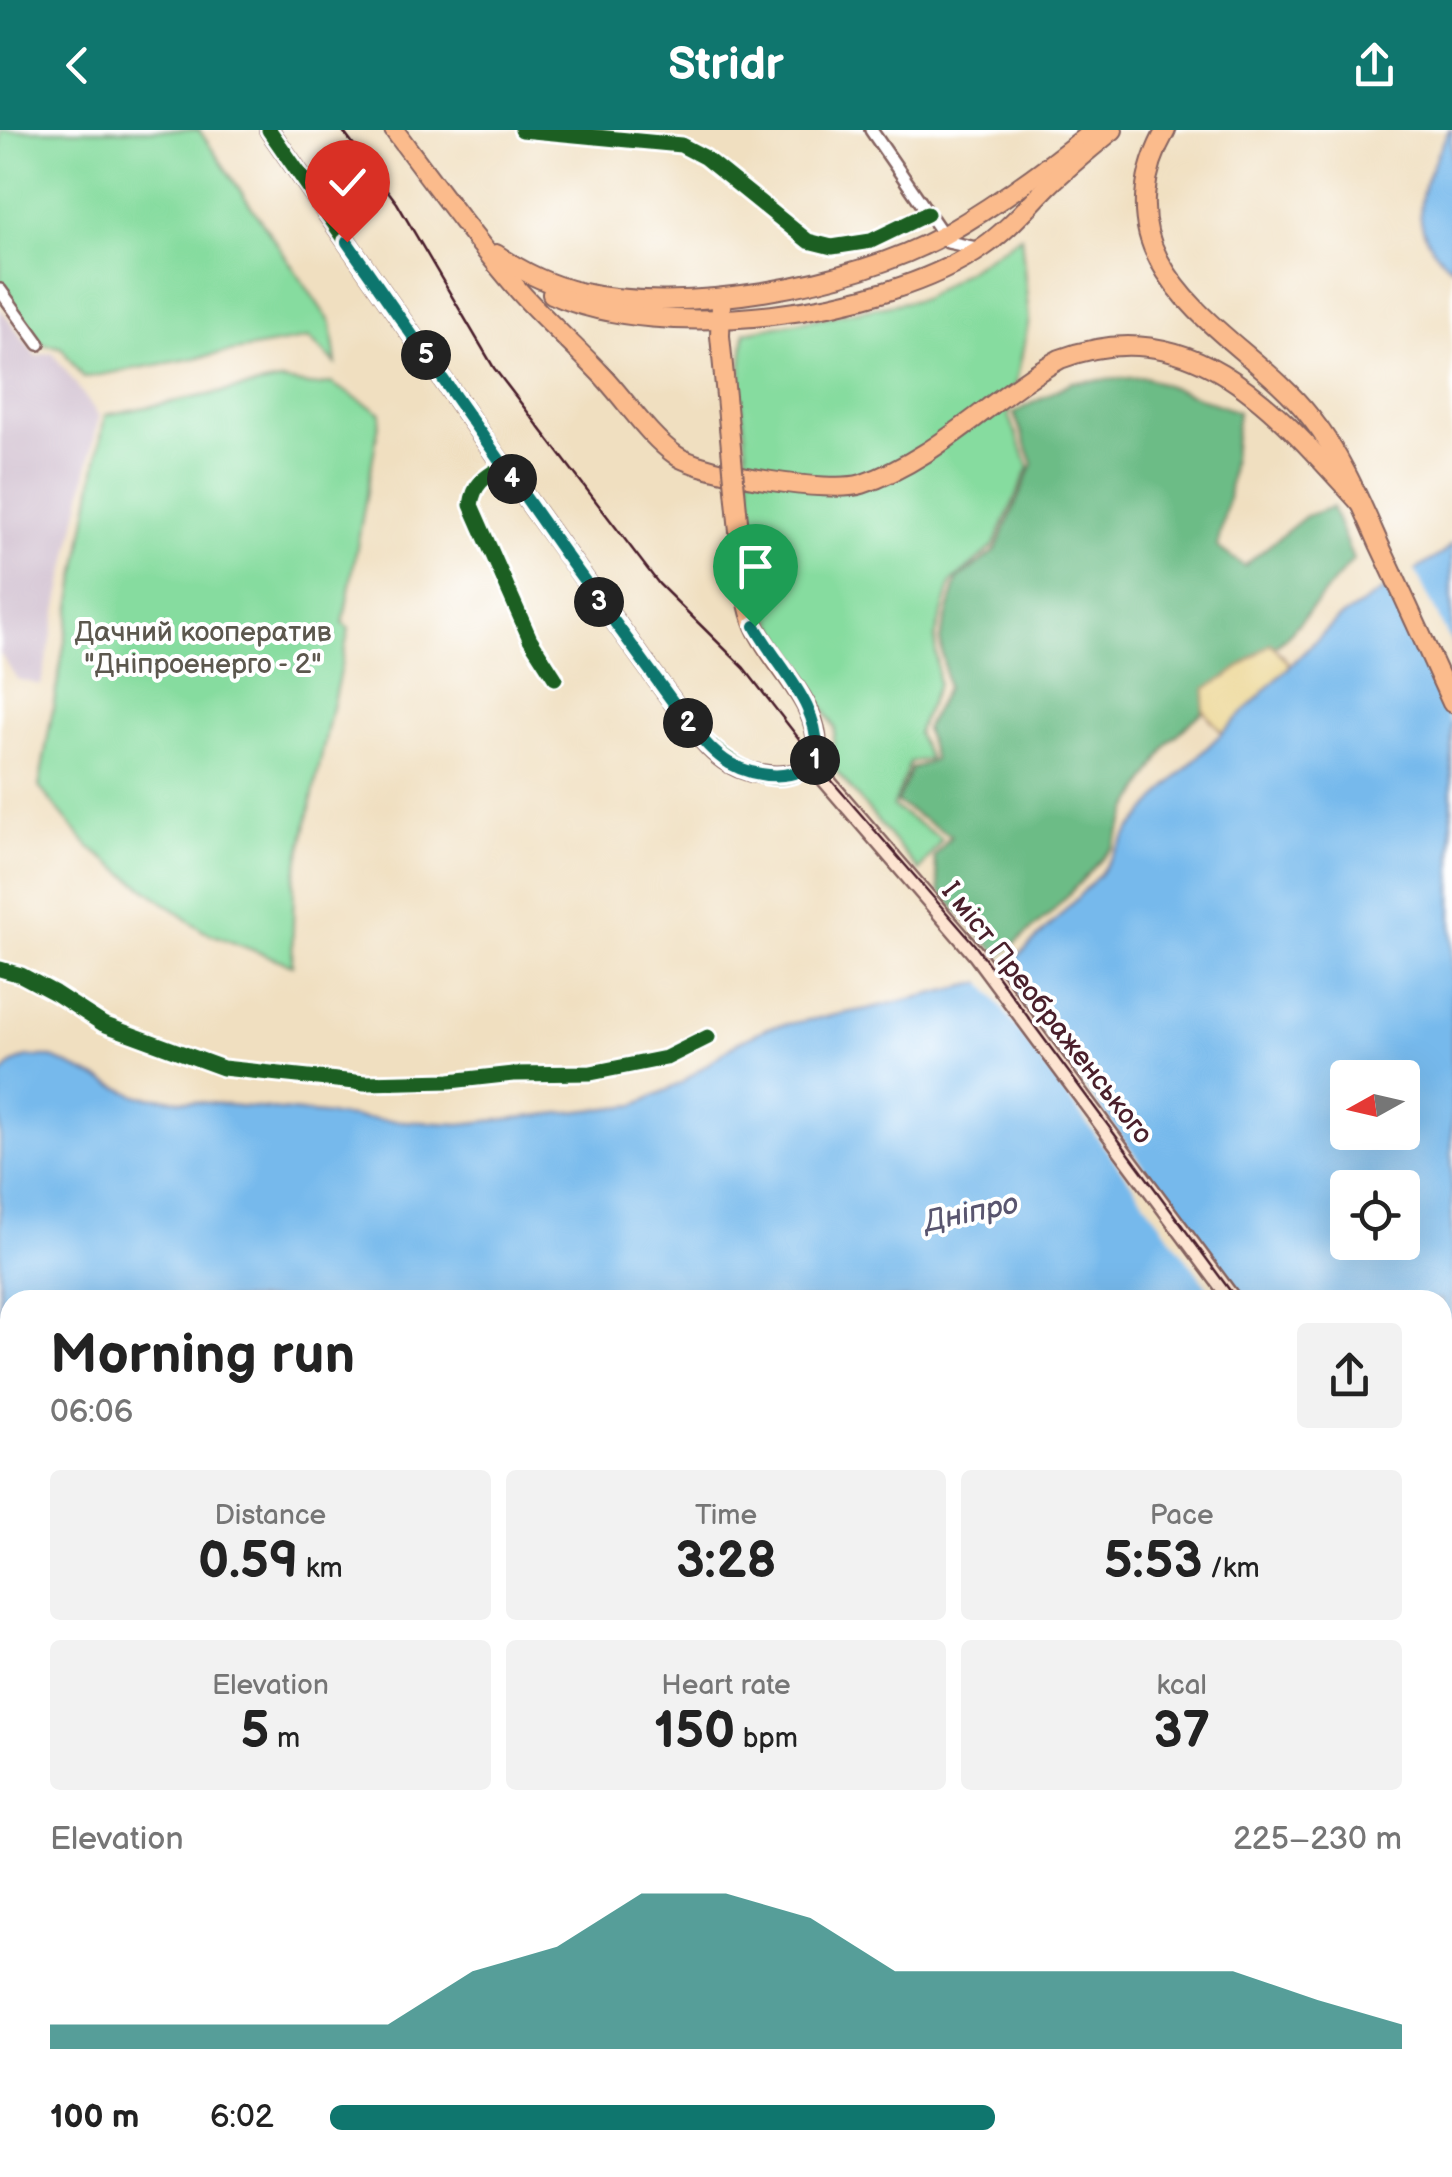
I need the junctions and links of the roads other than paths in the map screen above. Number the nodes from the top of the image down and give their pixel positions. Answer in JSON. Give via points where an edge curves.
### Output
{"nodes":[{"id":1,"x":269,"y":130,"type":"edge"},
{"id":2,"x":394,"y":130,"type":"edge"},
{"id":3,"x":522,"y":130,"type":"edge"},
{"id":4,"x":871,"y":130,"type":"edge"},
{"id":5,"x":1094,"y":130,"type":"edge"},
{"id":6,"x":1112,"y":130,"type":"edge"},
{"id":7,"x":1166,"y":130,"type":"edge"},
{"id":8,"x":926,"y":214,"type":"junction"},
{"id":9,"x":469,"y":231,"type":"junction"},
{"id":10,"x":942,"y":236,"type":"junction"},
{"id":11,"x":983,"y":248,"type":"junction"},
{"id":12,"x":504,"y":258,"type":"junction"},
{"id":13,"x":0,"y":290,"type":"edge"},
{"id":14,"x":725,"y":296,"type":"junction"},
{"id":15,"x":720,"y":318,"type":"junction"},
{"id":16,"x":38,"y":344,"type":"dead end"},
{"id":17,"x":503,"y":466,"type":"junction"},
{"id":18,"x":1361,"y":504,"type":"junction"},
{"id":19,"x":555,"y":678,"type":"dead end"},
{"id":20,"x":1452,"y":703,"type":"edge"},
{"id":21,"x":816,"y":768,"type":"junction"},
{"id":22,"x":1,"y":974,"type":"edge"},
{"id":23,"x":708,"y":1037,"type":"dead end"},
{"id":24,"x":1226,"y":1290,"type":"edge"}],
"edges":[{"from":1,"to":17,"type":"main road"},
{"from":2,"to":9,"type":"main road"},
{"from":3,"to":8,"type":"street","via":[[682,145],[808,241],[832,246],[871,241]]},
{"from":4,"to":8,"type":"street"},
{"from":5,"to":10,"type":"main road"},
{"from":6,"to":11,"type":"main road"},
{"from":7,"to":18,"type":"main road","via":[[1146,185],[1148,235],[1159,260],[1193,304],[1299,402]]},
{"from":8,"to":10,"type":"street"},
{"from":9,"to":12,"type":"main road"},
{"from":9,"to":18,"type":"main road","via":[[666,448],[695,466],[844,488],[890,472],[1060,359],[1142,344],[1202,361],[1240,384],[1289,424]]},
{"from":10,"to":11,"type":"street"},
{"from":10,"to":14,"type":"main road","via":[[841,275]]},
{"from":11,"to":15,"type":"main road","via":[[924,280],[870,298]]},
{"from":12,"to":14,"type":"main road","via":[[582,293],[641,300]]},
{"from":12,"to":15,"type":"main road","via":[[534,286],[582,308]]},
{"from":13,"to":16,"type":"street"},
{"from":14,"to":15,"type":"main road"},
{"from":15,"to":21,"type":"main road","bridge":true,"via":[[746,591],[755,626],[808,710]]},
{"from":17,"to":19,"type":"street","via":[[480,480],[471,505],[530,640]]},
{"from":17,"to":21,"type":"main road","via":[[710,748],[761,774]]},
{"from":18,"to":20,"type":"main road"},
{"from":21,"to":24,"type":"main road","name":"I міст Преображенського","via":[[976,954]]},
{"from":22,"to":23,"type":"street","via":[[21,975],[103,1024],[223,1068],[365,1084],[591,1074],[666,1058]]}]}
